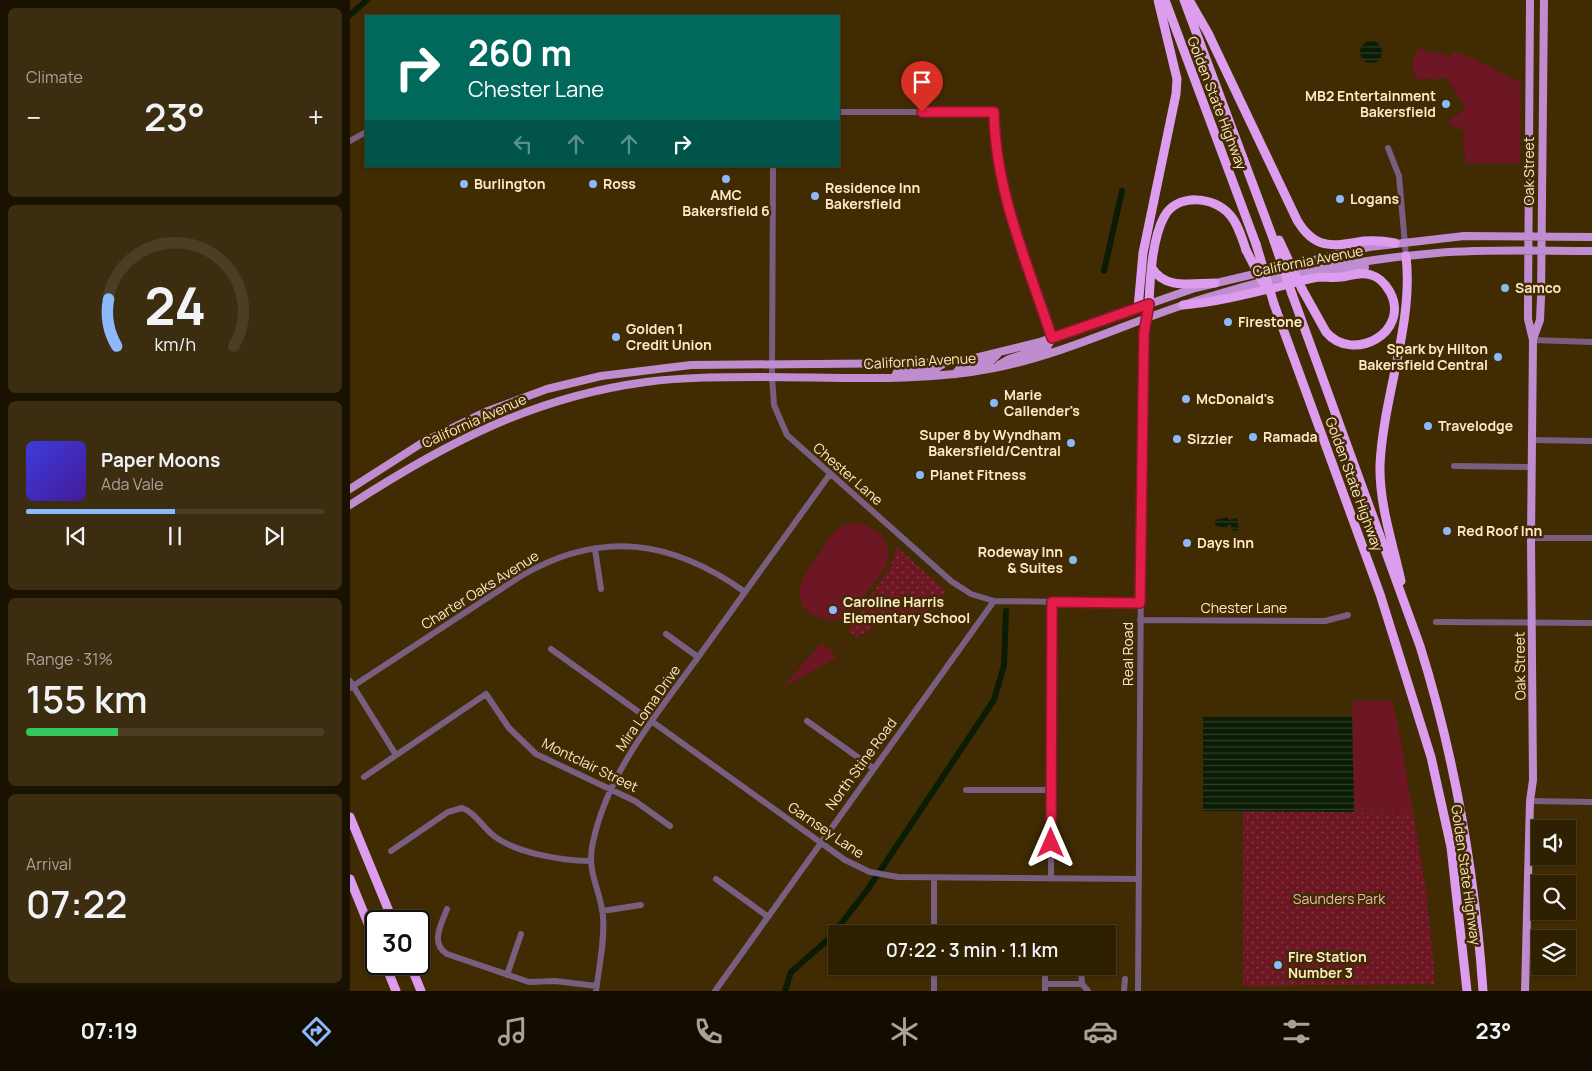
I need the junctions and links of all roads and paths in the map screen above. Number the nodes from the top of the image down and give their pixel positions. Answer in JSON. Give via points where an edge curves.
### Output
{"nodes":[{"id":1,"x":1158,"y":0,"type":"edge"},
{"id":2,"x":1165,"y":0,"type":"edge"},
{"id":3,"x":1184,"y":0,"type":"edge"},
{"id":4,"x":1189,"y":0,"type":"edge"},
{"id":5,"x":1530,"y":0,"type":"edge"},
{"id":6,"x":1544,"y":0,"type":"edge"},
{"id":7,"x":840,"y":112,"type":"edge"},
{"id":8,"x":365,"y":133,"type":"edge"},
{"id":9,"x":350,"y":141,"type":"edge"},
{"id":10,"x":1388,"y":148,"type":"dead end"},
{"id":11,"x":773,"y":167,"type":"edge"},
{"id":12,"x":1528,"y":236,"type":"junction"},
{"id":13,"x":1542,"y":237,"type":"junction"},
{"id":14,"x":1592,"y":237,"type":"edge"},
{"id":15,"x":1277,"y":241,"type":"junction"},
{"id":16,"x":1399,"y":242,"type":"junction"},
{"id":17,"x":1528,"y":251,"type":"junction"},
{"id":18,"x":1541,"y":251,"type":"junction"},
{"id":19,"x":1592,"y":251,"type":"edge"},
{"id":20,"x":1406,"y":256,"type":"junction"},
{"id":21,"x":1382,"y":259,"type":"junction"},
{"id":22,"x":1152,"y":268,"type":"junction"},
{"id":23,"x":1320,"y":277,"type":"junction"},
{"id":24,"x":1215,"y":283,"type":"junction"},
{"id":25,"x":1149,"y":304,"type":"junction"},
{"id":26,"x":1274,"y":304,"type":"junction"},
{"id":27,"x":1183,"y":305,"type":"junction"},
{"id":28,"x":1138,"y":308,"type":"junction"},
{"id":29,"x":1147,"y":318,"type":"junction"},
{"id":30,"x":1052,"y":338,"type":"junction"},
{"id":31,"x":1533,"y":340,"type":"junction"},
{"id":32,"x":1592,"y":342,"type":"edge"},
{"id":33,"x":998,"y":354,"type":"junction"},
{"id":34,"x":946,"y":362,"type":"junction"},
{"id":35,"x":772,"y":364,"type":"junction"},
{"id":36,"x":996,"y":368,"type":"junction"},
{"id":37,"x":955,"y":374,"type":"junction"},
{"id":38,"x":600,"y":376,"type":"junction"},
{"id":39,"x":895,"y":376,"type":"junction"},
{"id":40,"x":772,"y":377,"type":"junction"},
{"id":41,"x":590,"y":392,"type":"junction"},
{"id":42,"x":1532,"y":440,"type":"junction"},
{"id":43,"x":1592,"y":440,"type":"edge"},
{"id":44,"x":1454,"y":466,"type":"dead end"},
{"id":45,"x":1532,"y":467,"type":"junction"},
{"id":46,"x":830,"y":474,"type":"junction"},
{"id":47,"x":350,"y":489,"type":"edge"},
{"id":48,"x":350,"y":505,"type":"edge"},
{"id":49,"x":1531,"y":538,"type":"junction"},
{"id":50,"x":1592,"y":538,"type":"edge"},
{"id":51,"x":595,"y":548,"type":"junction"},
{"id":52,"x":600,"y":589,"type":"dead end"},
{"id":53,"x":745,"y":592,"type":"junction"},
{"id":54,"x":994,"y":601,"type":"junction"},
{"id":55,"x":1052,"y":602,"type":"junction"},
{"id":56,"x":1140,"y":603,"type":"junction"},
{"id":57,"x":1348,"y":615,"type":"dead end"},
{"id":58,"x":1140,"y":620,"type":"junction"},
{"id":59,"x":1411,"y":620,"type":"junction"},
{"id":60,"x":1436,"y":622,"type":"dead end"},
{"id":61,"x":1531,"y":623,"type":"junction"},
{"id":62,"x":1592,"y":623,"type":"edge"},
{"id":63,"x":666,"y":634,"type":"dead end"},
{"id":64,"x":551,"y":649,"type":"dead end"},
{"id":65,"x":698,"y":657,"type":"junction"},
{"id":66,"x":351,"y":685,"type":"edge"},
{"id":67,"x":807,"y":721,"type":"dead end"},
{"id":68,"x":652,"y":722,"type":"junction"},
{"id":69,"x":396,"y":755,"type":"junction"},
{"id":70,"x":873,"y":768,"type":"junction"},
{"id":71,"x":364,"y":777,"type":"dead end"},
{"id":72,"x":611,"y":790,"type":"junction"},
{"id":73,"x":966,"y":790,"type":"dead end"},
{"id":74,"x":1051,"y":790,"type":"junction"},
{"id":75,"x":1530,"y":801,"type":"junction"},
{"id":76,"x":1592,"y":802,"type":"edge"},
{"id":77,"x":350,"y":818,"type":"edge"},
{"id":78,"x":670,"y":826,"type":"dead end"},
{"id":79,"x":820,"y":842,"type":"junction"},
{"id":80,"x":391,"y":851,"type":"dead end"},
{"id":81,"x":590,"y":861,"type":"junction"},
{"id":82,"x":934,"y":878,"type":"junction"},
{"id":83,"x":1051,"y":878,"type":"junction"},
{"id":84,"x":350,"y":879,"type":"edge"},
{"id":85,"x":716,"y":879,"type":"dead end"},
{"id":86,"x":1139,"y":879,"type":"junction"},
{"id":87,"x":641,"y":905,"type":"dead end"},
{"id":88,"x":447,"y":909,"type":"dead end"},
{"id":89,"x":388,"y":910,"type":"edge"},
{"id":90,"x":602,"y":911,"type":"junction"},
{"id":91,"x":365,"y":916,"type":"edge"},
{"id":92,"x":767,"y":916,"type":"junction"},
{"id":93,"x":934,"y":925,"type":"edge"},
{"id":94,"x":521,"y":934,"type":"dead end"},
{"id":95,"x":389,"y":975,"type":"edge"},
{"id":96,"x":414,"y":975,"type":"edge"},
{"id":97,"x":507,"y":975,"type":"junction"},
{"id":98,"x":934,"y":975,"type":"edge"},
{"id":99,"x":1045,"y":975,"type":"edge"},
{"id":100,"x":1082,"y":975,"type":"edge"},
{"id":101,"x":1125,"y":979,"type":"dead end"},
{"id":102,"x":1082,"y":984,"type":"junction"},
{"id":103,"x":597,"y":988,"type":"edge"},
{"id":104,"x":1045,"y":988,"type":"edge"},
{"id":105,"x":396,"y":991,"type":"edge"},
{"id":106,"x":421,"y":991,"type":"edge"},
{"id":107,"x":715,"y":991,"type":"edge"},
{"id":108,"x":934,"y":991,"type":"edge"},
{"id":109,"x":1088,"y":991,"type":"edge"},
{"id":110,"x":1124,"y":991,"type":"edge"},
{"id":111,"x":1138,"y":991,"type":"edge"},
{"id":112,"x":1467,"y":991,"type":"edge"},
{"id":113,"x":1483,"y":991,"type":"edge"},
{"id":114,"x":1525,"y":991,"type":"edge"}],
"edges":[{"from":1,"to":28,"type":"highway","via":[[1177,79],[1143,253]]},
{"from":2,"to":26,"type":"highway","name":"Golden State Highway","bridge":true,"via":[[1256,244]]},
{"from":3,"to":15,"type":"highway","name":"Golden State Highway"},
{"from":4,"to":16,"type":"highway","via":[[1306,234],[1332,245],[1375,240]]},
{"from":5,"to":12,"type":"main road","name":"Oak Street"},
{"from":6,"to":13,"type":"main road","name":"Oak Street"},
{"from":7,"to":30,"type":"street","via":[[994,112],[1003,188]]},
{"from":8,"to":9,"type":"street"},
{"from":10,"to":16,"type":"street","via":[[1399,176]]},
{"from":11,"to":35,"type":"street","name":"Chester Lane"},
{"from":12,"to":13,"type":"main road","name":"California Avenue"},
{"from":12,"to":16,"type":"main road","name":"California Avenue","via":[[1464,236]]},
{"from":12,"to":17,"type":"main road","name":"Oak Street"},
{"from":13,"to":14,"type":"main road","name":"California Avenue"},
{"from":13,"to":18,"type":"main road","name":"Oak Street"},
{"from":15,"to":23,"type":"highway","bridge":true,"via":[[1326,332],[1338,342],[1352,346],[1367,344],[1386,332],[1393,317],[1393,303],[1391,294],[1380,280],[1364,274]]},
{"from":15,"to":59,"type":"highway","name":"Golden State Highway","bridge":true,"via":[[1292,294]]},
{"from":16,"to":20,"type":"street"},
{"from":16,"to":24,"type":"main road","name":"California Avenue"},
{"from":17,"to":18,"type":"main road","name":"California Avenue"},
{"from":17,"to":20,"type":"main road","name":"California Avenue"},
{"from":17,"to":31,"type":"main road","name":"Oak Street","via":[[1528,319]]},
{"from":18,"to":19,"type":"main road","name":"California Avenue"},
{"from":18,"to":31,"type":"main road","name":"Oak Street","via":[[1540,320]]},
{"from":20,"to":21,"type":"main road","name":"California Avenue"},
{"from":20,"to":59,"type":"highway","via":[[1407,294],[1380,478]]},
{"from":21,"to":23,"type":"main road","via":[[1368,266]]},
{"from":21,"to":27,"type":"main road","name":"California Avenue","via":[[1266,281]]},
{"from":22,"to":24,"type":"highway","via":[[1157,276],[1169,283]]},
{"from":22,"to":25,"type":"highway"},
{"from":22,"to":26,"type":"highway","bridge":true,"via":[[1164,216],[1177,205],[1192,200],[1208,201],[1225,210],[1235,222]]},
{"from":23,"to":27,"type":"highway"},
{"from":24,"to":25,"type":"main road","name":"California Avenue"},
{"from":25,"to":28,"type":"main road","name":"California Avenue"},
{"from":25,"to":29,"type":"main road"},
{"from":26,"to":112,"type":"highway","name":"Golden State Highway","via":[[1380,594],[1431,757],[1451,847]]},
{"from":27,"to":29,"type":"main road","name":"California Avenue"},
{"from":28,"to":29,"type":"main road"},
{"from":28,"to":30,"type":"main road","name":"California Avenue"},
{"from":29,"to":36,"type":"main road","name":"California Avenue","via":[[1052,353]]},
{"from":29,"to":56,"type":"street","name":"Real Road"},
{"from":30,"to":33,"type":"main road","name":"California Avenue"},
{"from":30,"to":36,"type":"main road","via":[[1047,347],[1009,359]]},
{"from":31,"to":32,"type":"street"},
{"from":31,"to":42,"type":"main road","name":"Oak Street"},
{"from":33,"to":34,"type":"main road","name":"California Avenue"},
{"from":33,"to":37,"type":"main road","via":[[992,360],[960,368]]},
{"from":34,"to":35,"type":"main road","name":"California Avenue"},
{"from":34,"to":39,"type":"main road","via":[[937,368],[898,370]]},
{"from":35,"to":38,"type":"main road","name":"California Avenue","via":[[671,366]]},
{"from":35,"to":40,"type":"street","name":"Chester Lane"},
{"from":36,"to":37,"type":"main road","name":"California Avenue"},
{"from":37,"to":39,"type":"main road","name":"California Avenue"},
{"from":38,"to":41,"type":"main road","via":[[597,387]]},
{"from":38,"to":47,"type":"main road","name":"California Avenue","via":[[540,392],[486,412],[426,441]]},
{"from":39,"to":40,"type":"main road","name":"California Avenue"},
{"from":40,"to":41,"type":"main road","name":"California Avenue","via":[[664,380]]},
{"from":40,"to":46,"type":"street","name":"Chester Lane","via":[[774,405],[782,426],[794,443]]},
{"from":41,"to":48,"type":"main road","name":"California Avenue","via":[[528,409],[456,440]]},
{"from":42,"to":43,"type":"street"},
{"from":42,"to":45,"type":"main road","name":"Oak Street"},
{"from":44,"to":45,"type":"street"},
{"from":45,"to":49,"type":"main road","name":"Oak Street"},
{"from":46,"to":53,"type":"street","name":"Mira Loma Drive"},
{"from":46,"to":54,"type":"street","name":"Chester Lane","via":[[959,587]]},
{"from":49,"to":50,"type":"street"},
{"from":49,"to":61,"type":"main road","name":"Oak Street"},
{"from":51,"to":52,"type":"street"},
{"from":51,"to":53,"type":"street","name":"Charter Oaks Avenue","via":[[638,547],[667,552],[709,568]]},
{"from":51,"to":66,"type":"street","name":"Charter Oaks Avenue","via":[[535,568]]},
{"from":53,"to":65,"type":"street","name":"Mira Loma Drive"},
{"from":54,"to":55,"type":"street","name":"Chester Lane"},
{"from":54,"to":70,"type":"street","name":"North Stine Road"},
{"from":55,"to":56,"type":"street","name":"Chester Lane"},
{"from":55,"to":74,"type":"street"},
{"from":56,"to":58,"type":"street","name":"Real Road"},
{"from":57,"to":58,"type":"street","name":"Chester Lane","via":[[1325,621]]},
{"from":58,"to":86,"type":"street","name":"Real Road"},
{"from":59,"to":113,"type":"highway","name":"Golden State Highway","via":[[1432,686],[1449,758],[1472,884]]},
{"from":60,"to":61,"type":"street"},
{"from":61,"to":62,"type":"street"},
{"from":61,"to":75,"type":"main road","name":"Oak Street","via":[[1533,780]]},
{"from":63,"to":65,"type":"street"},
{"from":64,"to":68,"type":"street","name":"Garnsey Lane"},
{"from":65,"to":68,"type":"street","name":"Mira Loma Drive"},
{"from":66,"to":69,"type":"street"},
{"from":67,"to":70,"type":"street"},
{"from":68,"to":72,"type":"street","name":"Mira Loma Drive","via":[[630,752]]},
{"from":68,"to":79,"type":"street","name":"Garnsey Lane"},
{"from":69,"to":71,"type":"street","name":"Montclair Street"},
{"from":69,"to":72,"type":"street","name":"Montclair Street","via":[[486,694],[509,728],[536,754]]},
{"from":70,"to":79,"type":"street","name":"North Stine Road"},
{"from":72,"to":78,"type":"street","name":"Montclair Street","via":[[635,801]]},
{"from":72,"to":81,"type":"street","name":"Mira Loma Drive","via":[[593,840]]},
{"from":73,"to":74,"type":"street"},
{"from":74,"to":83,"type":"street"},
{"from":75,"to":76,"type":"street"},
{"from":75,"to":114,"type":"main road","name":"Oak Street"},
{"from":77,"to":89,"type":"highway"},
{"from":79,"to":82,"type":"street","name":"Garnsey Lane","via":[[845,860],[870,872],[884,876]]},
{"from":79,"to":92,"type":"street","name":"North Stine Road"},
{"from":80,"to":81,"type":"street","via":[[448,812],[462,808],[488,832],[508,844],[558,860]]},
{"from":81,"to":90,"type":"street","name":"Mira Loma Drive"},
{"from":82,"to":83,"type":"street","name":"Garnsey Lane"},
{"from":82,"to":93,"type":"street"},
{"from":83,"to":86,"type":"street","name":"Garnsey Lane"},
{"from":84,"to":91,"type":"highway"},
{"from":85,"to":92,"type":"street"},
{"from":86,"to":111,"type":"street","name":"Real Road"},
{"from":87,"to":90,"type":"street"},
{"from":88,"to":97,"type":"street","via":[[438,935],[438,946],[447,954]]},
{"from":90,"to":103,"type":"street","name":"Mira Loma Drive"},
{"from":92,"to":107,"type":"street","name":"North Stine Road"},
{"from":94,"to":97,"type":"street"},
{"from":95,"to":105,"type":"highway"},
{"from":96,"to":106,"type":"highway"},
{"from":97,"to":103,"type":"street","via":[[530,982]]},
{"from":98,"to":108,"type":"street"},
{"from":99,"to":104,"type":"street"},
{"from":100,"to":102,"type":"street"},
{"from":101,"to":110,"type":"street"},
{"from":102,"to":104,"type":"street"},
{"from":102,"to":109,"type":"street"}]}
